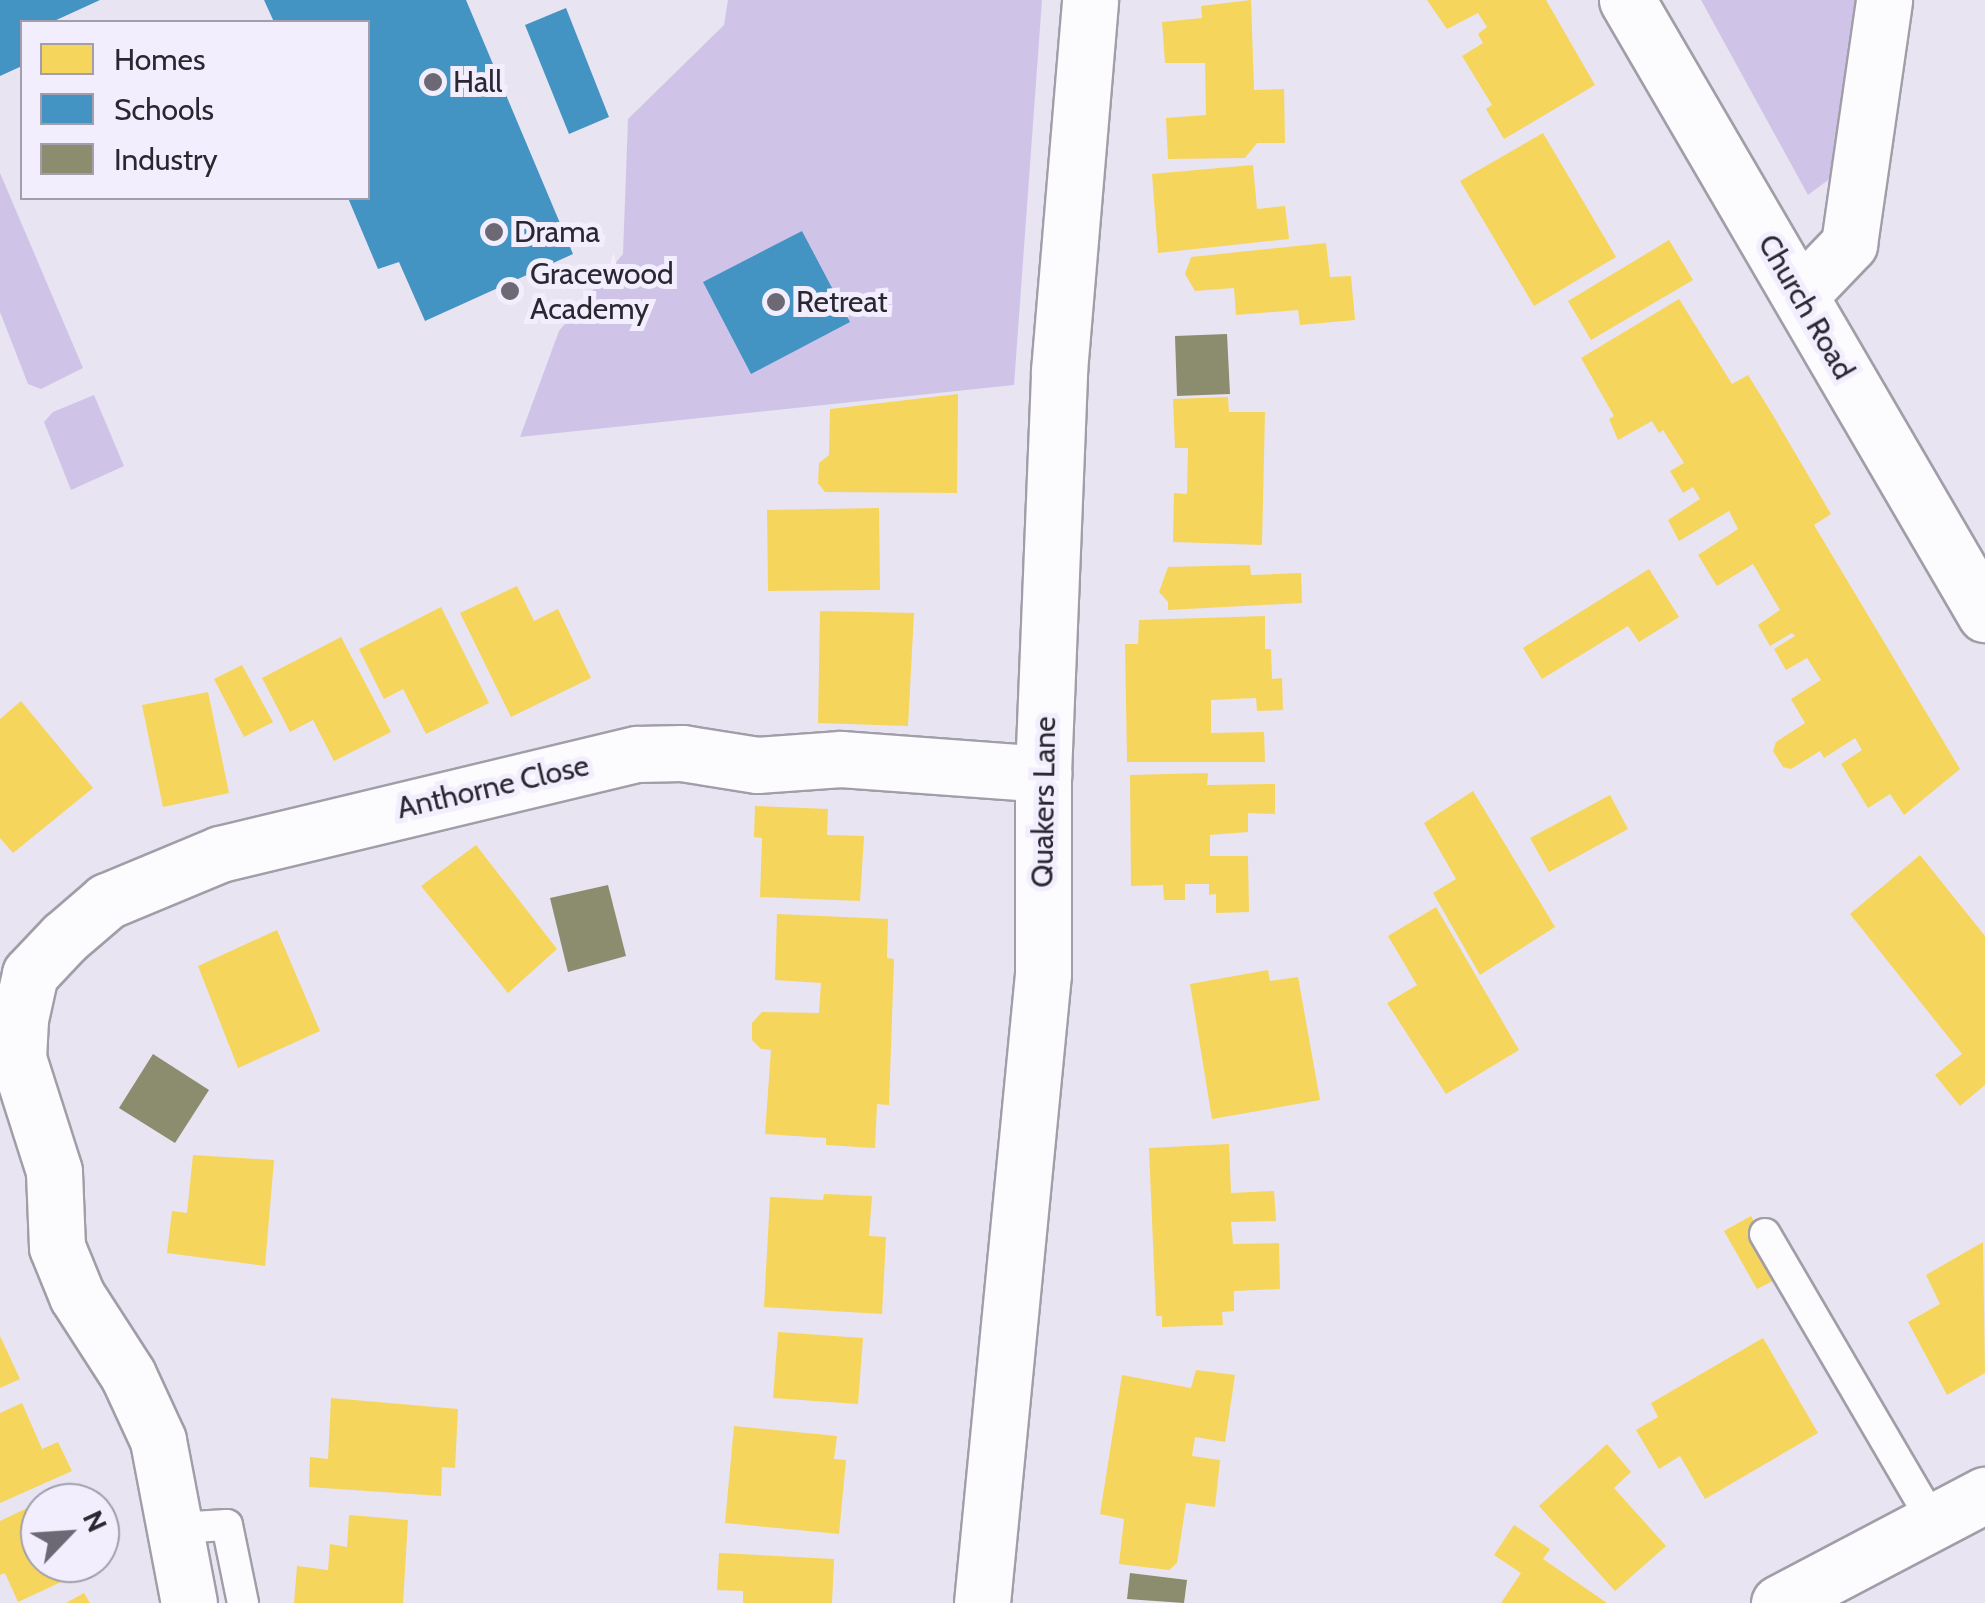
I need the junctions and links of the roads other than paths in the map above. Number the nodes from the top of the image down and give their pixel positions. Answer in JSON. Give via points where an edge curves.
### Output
{"nodes":[{"id":1,"x":1090,"y":0,"type":"edge"},
{"id":2,"x":1627,"y":0,"type":"edge"},
{"id":3,"x":1884,"y":0,"type":"edge"},
{"id":4,"x":1800,"y":294,"type":"junction"},
{"id":5,"x":1985,"y":614,"type":"edge"},
{"id":6,"x":1042,"y":774,"type":"junction"},
{"id":7,"x":10,"y":1017,"type":"edge"},
{"id":8,"x":1765,"y":1234,"type":"dead end"},
{"id":9,"x":1985,"y":1494,"type":"edge"},
{"id":10,"x":1934,"y":1523,"type":"junction"},
{"id":11,"x":175,"y":1528,"type":"junction"},
{"id":12,"x":189,"y":1603,"type":"edge"},
{"id":13,"x":243,"y":1603,"type":"edge"},
{"id":14,"x":982,"y":1603,"type":"edge"},
{"id":15,"x":1779,"y":1603,"type":"edge"}],
"edges":[{"from":1,"to":6,"type":"street","name":"Quakers Lane","via":[[1059,371]]},
{"from":2,"to":4,"type":"street","name":"Church Road"},
{"from":3,"to":4,"type":"street","via":[[1849,244]]},
{"from":4,"to":5,"type":"street","name":"Church Road"},
{"from":6,"to":7,"type":"street","name":"Anthorne Close","via":[[841,759],[756,765],[682,753],[637,754],[400,807],[220,854],[107,902],[30,974]]},
{"from":6,"to":14,"type":"street","name":"Quakers Lane","via":[[1043,974]]},
{"from":7,"to":11,"type":"street","name":"Anthorne Close","via":[[54,1171],[57,1248],[158,1440]]},
{"from":8,"to":10,"type":"lane"},
{"from":9,"to":10,"type":"street"},
{"from":10,"to":15,"type":"street"},
{"from":11,"to":12,"type":"street","name":"Anthorne Close"},
{"from":11,"to":13,"type":"lane","via":[[226,1525]]}]}
